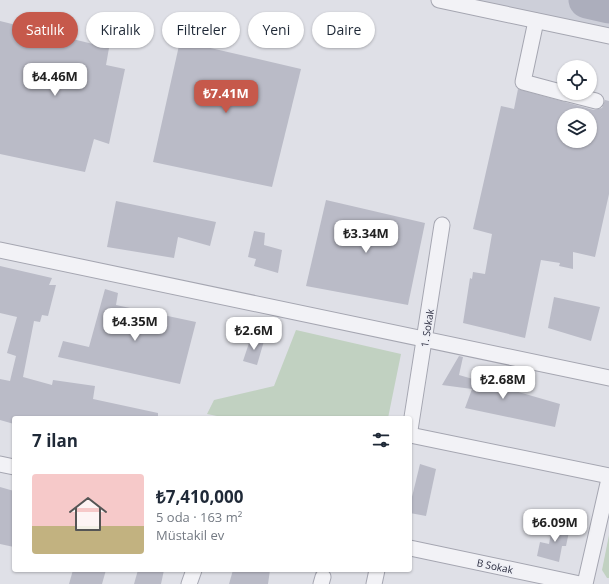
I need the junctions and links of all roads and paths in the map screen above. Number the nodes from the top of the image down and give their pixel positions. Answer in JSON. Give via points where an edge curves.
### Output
{"nodes":[{"id":1,"x":439,"y":0,"type":"edge"},
{"id":2,"x":536,"y":21,"type":"junction"},
{"id":3,"x":609,"y":36,"type":"edge"},
{"id":4,"x":557,"y":91,"type":"edge"},
{"id":5,"x":592,"y":100,"type":"edge"},
{"id":6,"x":596,"y":101,"type":"dead end"},
{"id":7,"x":442,"y":225,"type":"dead end"},
{"id":8,"x":0,"y":250,"type":"edge"},
{"id":9,"x":426,"y":339,"type":"junction"},
{"id":10,"x":609,"y":378,"type":"edge"},
{"id":11,"x":412,"y":419,"type":"edge"},
{"id":12,"x":412,"y":435,"type":"edge"},
{"id":13,"x":0,"y":464,"type":"edge"},
{"id":14,"x":12,"y":467,"type":"edge"},
{"id":15,"x":609,"y":479,"type":"edge"},
{"id":16,"x":412,"y":548,"type":"edge"},
{"id":17,"x":193,"y":572,"type":"edge"},
{"id":18,"x":377,"y":572,"type":"edge"},
{"id":19,"x":189,"y":584,"type":"edge"},
{"id":20,"x":374,"y":584,"type":"edge"},
{"id":21,"x":580,"y":584,"type":"edge"},
{"id":22,"x":585,"y":584,"type":"edge"}],
"edges":[{"from":1,"to":2,"type":"lane"},
{"from":2,"to":3,"type":"lane"},
{"from":2,"to":4,"type":"lane","via":[[523,82]]},
{"from":5,"to":6,"type":"lane"},
{"from":7,"to":9,"type":"lane","name":"1. Sokak"},
{"from":8,"to":9,"type":"lane"},
{"from":9,"to":10,"type":"lane"},
{"from":9,"to":11,"type":"lane","name":"1. Sokak"},
{"from":12,"to":15,"type":"lane"},
{"from":13,"to":14,"type":"lane"},
{"from":15,"to":22,"type":"lane"},
{"from":16,"to":21,"type":"lane","name":"B Sokak"},
{"from":17,"to":19,"type":"lane"},
{"from":18,"to":20,"type":"lane"}]}
